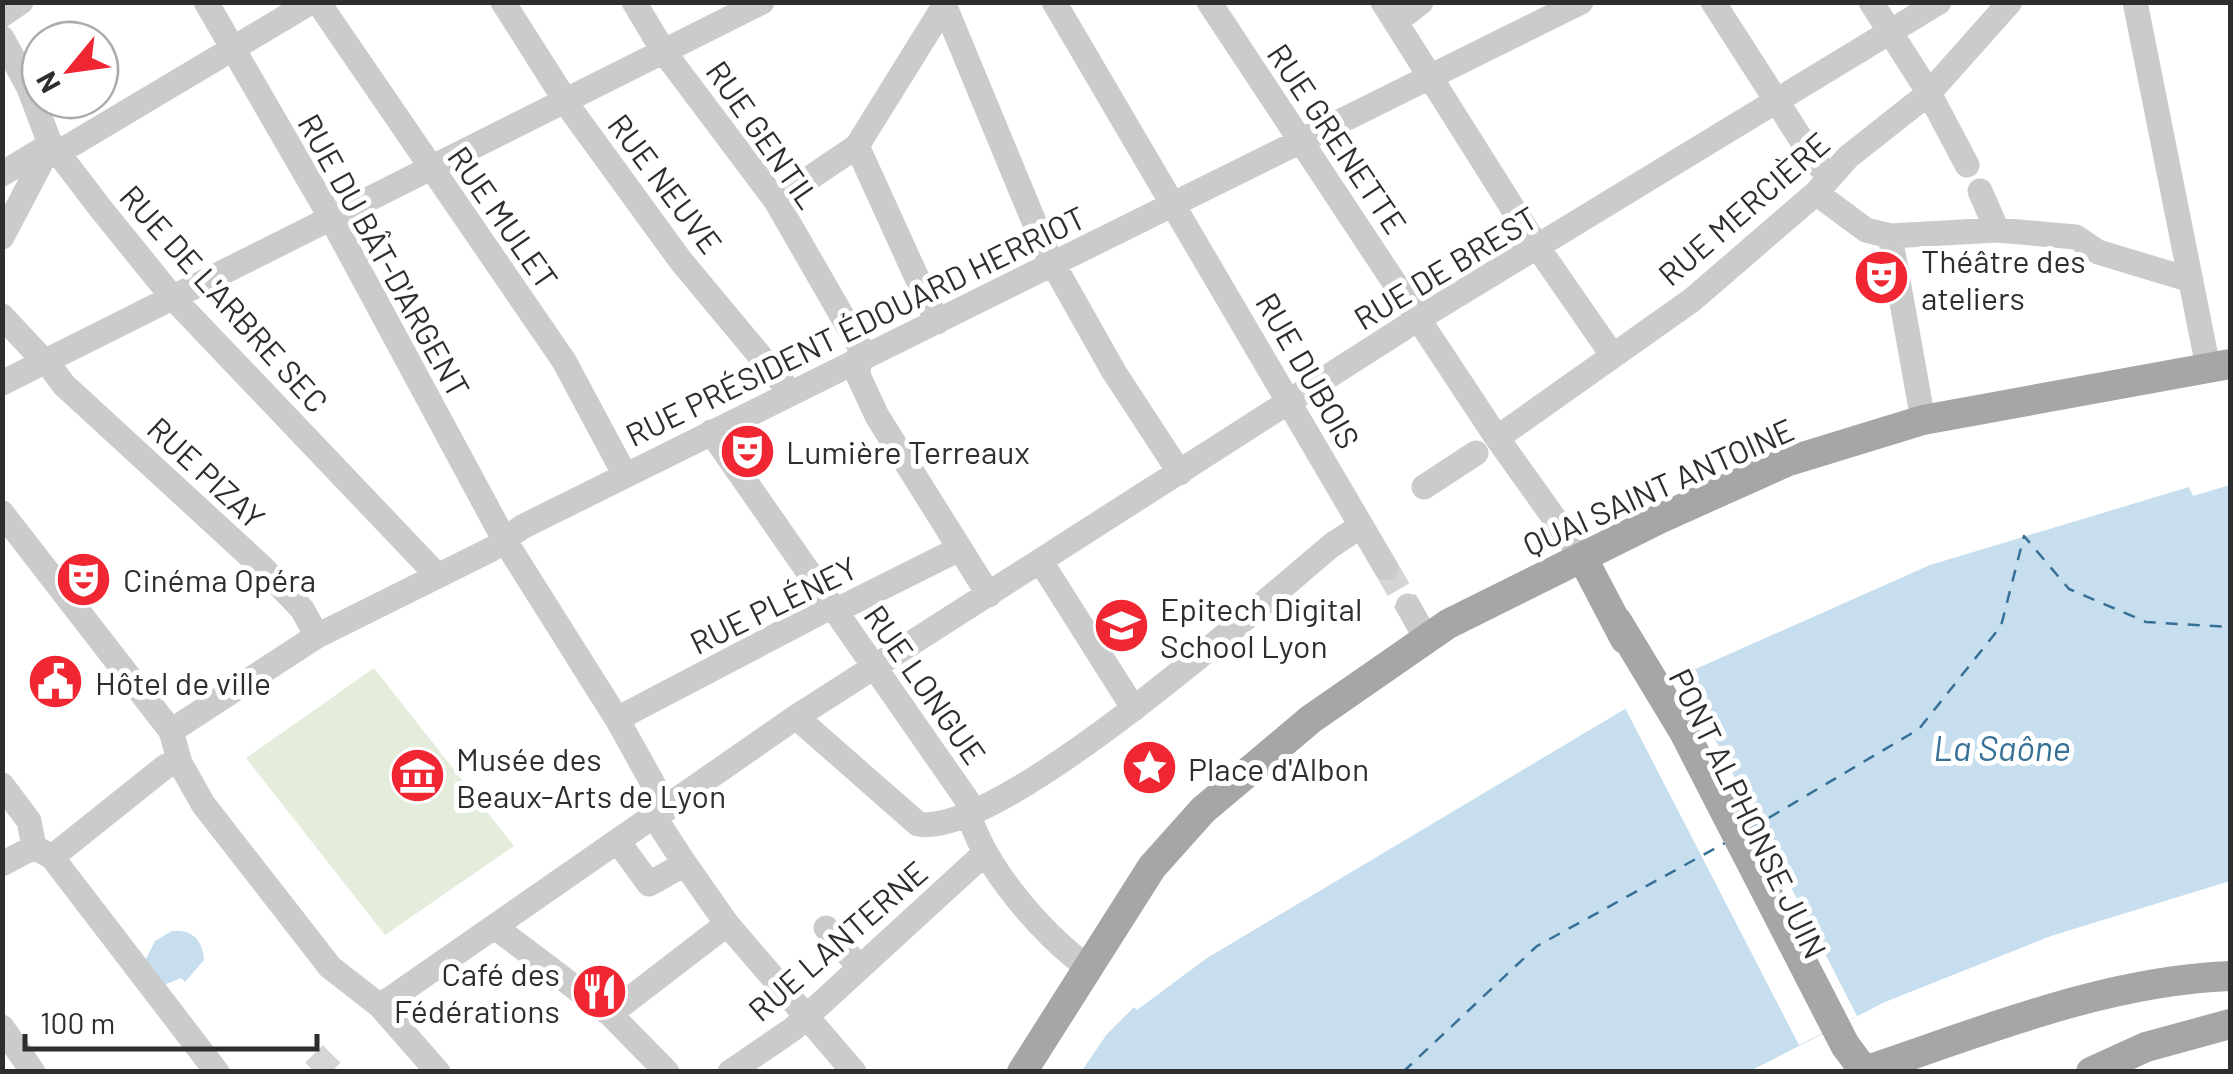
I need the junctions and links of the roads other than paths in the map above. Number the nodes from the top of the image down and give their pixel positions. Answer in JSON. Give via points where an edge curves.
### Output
{"nodes":[{"id":1,"x":21,"y":2,"type":"edge"},
{"id":2,"x":206,"y":2,"type":"edge"},
{"id":3,"x":315,"y":2,"type":"edge"},
{"id":4,"x":503,"y":2,"type":"edge"},
{"id":5,"x":634,"y":2,"type":"edge"},
{"id":6,"x":762,"y":2,"type":"edge"},
{"id":7,"x":1054,"y":2,"type":"edge"},
{"id":8,"x":1209,"y":2,"type":"edge"},
{"id":9,"x":1421,"y":2,"type":"edge"},
{"id":10,"x":1581,"y":2,"type":"edge"},
{"id":11,"x":1713,"y":2,"type":"edge"},
{"id":12,"x":1870,"y":2,"type":"edge"},
{"id":13,"x":1939,"y":2,"type":"edge"},
{"id":14,"x":2010,"y":2,"type":"edge"},
{"id":15,"x":2135,"y":2,"type":"edge"},
{"id":16,"x":944,"y":4,"type":"edge"},
{"id":17,"x":1390,"y":12,"type":"edge"},
{"id":18,"x":2,"y":15,"type":"edge"},
{"id":19,"x":1892,"y":34,"type":"junction"},
{"id":20,"x":2,"y":38,"type":"edge"},
{"id":21,"x":231,"y":50,"type":"junction"},
{"id":22,"x":664,"y":52,"type":"junction"},
{"id":23,"x":1431,"y":78,"type":"junction"},
{"id":24,"x":1929,"y":94,"type":"junction"},
{"id":25,"x":565,"y":101,"type":"junction"},
{"id":26,"x":1778,"y":102,"type":"junction"},
{"id":27,"x":1301,"y":143,"type":"junction"},
{"id":28,"x":857,"y":146,"type":"junction"},
{"id":29,"x":56,"y":152,"type":"junction"},
{"id":30,"x":1967,"y":165,"type":"dead end"},
{"id":31,"x":431,"y":168,"type":"junction"},
{"id":32,"x":2,"y":174,"type":"edge"},
{"id":33,"x":1823,"y":184,"type":"junction"},
{"id":34,"x":1980,"y":191,"type":"dead end"},
{"id":35,"x":776,"y":201,"type":"junction"},
{"id":36,"x":1173,"y":207,"type":"junction"},
{"id":37,"x":332,"y":218,"type":"junction"},
{"id":38,"x":1997,"y":230,"type":"junction"},
{"id":39,"x":1890,"y":236,"type":"junction"},
{"id":40,"x":2,"y":238,"type":"edge"},
{"id":41,"x":1540,"y":248,"type":"junction"},
{"id":42,"x":1053,"y":264,"type":"junction"},
{"id":43,"x":2191,"y":280,"type":"junction"},
{"id":44,"x":173,"y":298,"type":"junction"},
{"id":45,"x":2,"y":316,"type":"edge"},
{"id":46,"x":1418,"y":319,"type":"junction"},
{"id":47,"x":938,"y":322,"type":"junction"},
{"id":48,"x":1613,"y":356,"type":"junction"},
{"id":49,"x":858,"y":360,"type":"junction"},
{"id":50,"x":46,"y":362,"type":"junction"},
{"id":51,"x":2219,"y":366,"type":"edge"},
{"id":52,"x":2,"y":383,"type":"edge"},
{"id":53,"x":790,"y":392,"type":"junction"},
{"id":54,"x":1292,"y":402,"type":"junction"},
{"id":55,"x":1923,"y":420,"type":"junction"},
{"id":56,"x":711,"y":432,"type":"junction"},
{"id":57,"x":1495,"y":439,"type":"junction"},
{"id":58,"x":1180,"y":472,"type":"junction"},
{"id":59,"x":625,"y":475,"type":"junction"},
{"id":60,"x":1424,"y":487,"type":"dead end"},
{"id":61,"x":2,"y":513,"type":"edge"},
{"id":62,"x":1361,"y":526,"type":"junction"},
{"id":63,"x":505,"y":541,"type":"junction"},
{"id":64,"x":958,"y":549,"type":"junction"},
{"id":65,"x":1582,"y":557,"type":"junction"},
{"id":66,"x":1041,"y":562,"type":"junction"},
{"id":67,"x":1386,"y":568,"type":"tunnel mouth"},
{"id":68,"x":437,"y":576,"type":"junction"},
{"id":69,"x":989,"y":595,"type":"junction"},
{"id":70,"x":1408,"y":606,"type":"tunnel mouth"},
{"id":71,"x":831,"y":608,"type":"junction"},
{"id":72,"x":318,"y":636,"type":"junction"},
{"id":73,"x":1426,"y":638,"type":"junction"},
{"id":74,"x":875,"y":669,"type":"junction"},
{"id":75,"x":1134,"y":709,"type":"junction"},
{"id":76,"x":796,"y":717,"type":"junction"},
{"id":77,"x":617,"y":718,"type":"junction"},
{"id":78,"x":172,"y":730,"type":"junction"},
{"id":79,"x":180,"y":763,"type":"junction"},
{"id":80,"x":2,"y":785,"type":"edge"},
{"id":81,"x":661,"y":814,"type":"junction"},
{"id":82,"x":967,"y":818,"type":"junction"},
{"id":83,"x":619,"y":843,"type":"junction"},
{"id":84,"x":43,"y":852,"type":"junction"},
{"id":85,"x":984,"y":853,"type":"junction"},
{"id":86,"x":2,"y":864,"type":"edge"},
{"id":87,"x":684,"y":864,"type":"junction"},
{"id":88,"x":727,"y":924,"type":"junction"},
{"id":89,"x":495,"y":928,"type":"junction"},
{"id":90,"x":826,"y":928,"type":"dead end"},
{"id":91,"x":859,"y":967,"type":"junction"},
{"id":92,"x":1088,"y":967,"type":"junction"},
{"id":93,"x":2230,"y":976,"type":"edge"},
{"id":94,"x":380,"y":1006,"type":"junction"},
{"id":95,"x":610,"y":1014,"type":"junction"},
{"id":96,"x":806,"y":1016,"type":"junction"},
{"id":97,"x":2230,"y":1024,"type":"edge"},
{"id":98,"x":2,"y":1028,"type":"edge"},
{"id":99,"x":1828,"y":1031,"type":"junction"},
{"id":100,"x":32,"y":1072,"type":"edge"},
{"id":101,"x":217,"y":1072,"type":"edge"},
{"id":102,"x":438,"y":1072,"type":"edge"},
{"id":103,"x":666,"y":1072,"type":"edge"},
{"id":104,"x":730,"y":1072,"type":"edge"},
{"id":105,"x":854,"y":1072,"type":"edge"},
{"id":106,"x":1022,"y":1072,"type":"edge"},
{"id":107,"x":1836,"y":1072,"type":"edge"},
{"id":108,"x":2090,"y":1072,"type":"edge"}],
"edges":[{"from":1,"to":18,"type":"street"},
{"from":2,"to":21,"type":"street","name":"RUE DU BÂT-D'ARGENT"},
{"from":3,"to":21,"type":"street"},
{"from":3,"to":31,"type":"street","name":"RUE MULET"},
{"from":4,"to":25,"type":"street","name":"RUE NEUVE"},
{"from":5,"to":22,"type":"street","name":"RUE GENTIL"},
{"from":6,"to":22,"type":"street"},
{"from":7,"to":36,"type":"street","name":"RUE DUBOIS"},
{"from":8,"to":27,"type":"street","name":"RUE GRENETTE"},
{"from":9,"to":17,"type":"street"},
{"from":10,"to":23,"type":"street","name":"RUE PRÉSIDENT ÉDOUARD HERRIOT"},
{"from":11,"to":26,"type":"street"},
{"from":12,"to":19,"type":"street"},
{"from":13,"to":19,"type":"street","name":"RUE DE BREST"},
{"from":14,"to":24,"type":"street","name":"RUE MERCIÈRE"},
{"from":15,"to":43,"type":"street"},
{"from":16,"to":28,"type":"street"},
{"from":16,"to":42,"type":"street"},
{"from":17,"to":23,"type":"street"},
{"from":19,"to":24,"type":"street"},
{"from":19,"to":26,"type":"street","name":"RUE DE BREST"},
{"from":20,"to":29,"type":"street","name":"RUE DE L'ARBRE SEC"},
{"from":21,"to":29,"type":"street"},
{"from":21,"to":37,"type":"street","name":"RUE DU BÂT-D'ARGENT"},
{"from":22,"to":25,"type":"street"},
{"from":22,"to":35,"type":"street","name":"RUE GENTIL"},
{"from":23,"to":27,"type":"street","name":"RUE PRÉSIDENT ÉDOUARD HERRIOT"},
{"from":23,"to":41,"type":"street"},
{"from":24,"to":30,"type":"street"},
{"from":24,"to":33,"type":"street","name":"RUE MERCIÈRE"},
{"from":25,"to":31,"type":"street"},
{"from":25,"to":53,"type":"street","name":"RUE NEUVE","via":[[681,260]]},
{"from":26,"to":33,"type":"street"},
{"from":26,"to":41,"type":"street","name":"RUE DE BREST"},
{"from":27,"to":36,"type":"street","name":"RUE PRÉSIDENT ÉDOUARD HERRIOT"},
{"from":27,"to":46,"type":"street","name":"RUE GRENETTE"},
{"from":28,"to":35,"type":"street"},
{"from":28,"to":47,"type":"street"},
{"from":29,"to":32,"type":"street","via":[[43,149]]},
{"from":29,"to":40,"type":"street","via":[[43,159]]},
{"from":29,"to":44,"type":"street","name":"RUE DE L'ARBRE SEC"},
{"from":31,"to":37,"type":"street"},
{"from":31,"to":59,"type":"street","name":"RUE MULET","via":[[564,361]]},
{"from":33,"to":39,"type":"street","via":[[1866,230]]},
{"from":33,"to":48,"type":"street","name":"RUE MERCIÈRE","via":[[1692,300]]},
{"from":34,"to":38,"type":"street"},
{"from":35,"to":49,"type":"street","name":"RUE GENTIL","via":[[860,347]]},
{"from":36,"to":42,"type":"street","name":"RUE PRÉSIDENT ÉDOUARD HERRIOT"},
{"from":36,"to":54,"type":"street","name":"RUE DUBOIS"},
{"from":37,"to":44,"type":"street"},
{"from":37,"to":63,"type":"street","name":"RUE DU BÂT-D'ARGENT"},
{"from":38,"to":39,"type":"street"},
{"from":38,"to":43,"type":"street","via":[[2076,238],[2098,252]]},
{"from":39,"to":55,"type":"street"},
{"from":41,"to":46,"type":"street","name":"RUE DE BREST"},
{"from":41,"to":48,"type":"street"},
{"from":42,"to":47,"type":"street","name":"RUE PRÉSIDENT ÉDOUARD HERRIOT"},
{"from":42,"to":58,"type":"street"},
{"from":43,"to":51,"type":"street"},
{"from":44,"to":50,"type":"street"},
{"from":44,"to":68,"type":"street","name":"RUE DE L'ARBRE SEC"},
{"from":45,"to":50,"type":"street","name":"RUE PIZAY"},
{"from":46,"to":54,"type":"street","name":"RUE DE BREST"},
{"from":46,"to":57,"type":"street","name":"RUE GRENETTE"},
{"from":47,"to":49,"type":"street","name":"RUE PRÉSIDENT ÉDOUARD HERRIOT"},
{"from":48,"to":57,"type":"street","name":"RUE MERCIÈRE"},
{"from":49,"to":53,"type":"street","name":"RUE PRÉSIDENT ÉDOUARD HERRIOT"},
{"from":49,"to":64,"type":"street","name":"RUE GENTIL","via":[[859,379],[882,425]]},
{"from":50,"to":52,"type":"street"},
{"from":50,"to":72,"type":"street","name":"RUE PIZAY","via":[[262,568]]},
{"from":51,"to":55,"type":"main road","name":"QUAI SAINT ANTOINE"},
{"from":53,"to":56,"type":"street","name":"RUE PRÉSIDENT ÉDOUARD HERRIOT"},
{"from":54,"to":58,"type":"street","name":"RUE DE BREST"},
{"from":54,"to":62,"type":"street","name":"RUE DUBOIS"},
{"from":55,"to":65,"type":"main road","name":"QUAI SAINT ANTOINE","via":[[1786,462]]},
{"from":56,"to":59,"type":"street","name":"RUE PRÉSIDENT ÉDOUARD HERRIOT"},
{"from":56,"to":71,"type":"street","name":"RUE LONGUE"},
{"from":57,"to":60,"type":"street","name":"RUE MERCIÈRE"},
{"from":57,"to":65,"type":"street","name":"RUE GRENETTE"},
{"from":58,"to":66,"type":"street","name":"RUE DE BREST"},
{"from":59,"to":63,"type":"street","name":"RUE PRÉSIDENT ÉDOUARD HERRIOT"},
{"from":61,"to":78,"type":"street"},
{"from":62,"to":67,"type":"street","name":"RUE DUBOIS"},
{"from":62,"to":75,"type":"street"},
{"from":63,"to":68,"type":"street","name":"RUE PRÉSIDENT ÉDOUARD HERRIOT"},
{"from":63,"to":77,"type":"street","name":"RUE DU BÂT-D'ARGENT"},
{"from":64,"to":69,"type":"street","name":"RUE GENTIL"},
{"from":64,"to":71,"type":"street","name":"RUE PLÉNEY"},
{"from":65,"to":73,"type":"main road","name":"QUAI SAINT ANTOINE"},
{"from":65,"to":99,"type":"main road","name":"PONT ALPHONSE JUIN","via":[[1670,741]]},
{"from":66,"to":69,"type":"street","name":"RUE DE BREST"},
{"from":66,"to":75,"type":"street"},
{"from":68,"to":72,"type":"street","name":"RUE PRÉSIDENT ÉDOUARD HERRIOT"},
{"from":69,"to":74,"type":"street","name":"RUE DE BREST"},
{"from":70,"to":73,"type":"street"},
{"from":71,"to":74,"type":"street","name":"RUE LONGUE"},
{"from":71,"to":77,"type":"street","name":"RUE PLÉNEY"},
{"from":72,"to":78,"type":"street","name":"RUE PRÉSIDENT ÉDOUARD HERRIOT"},
{"from":73,"to":92,"type":"main road","name":"QUAI SAINT ANTOINE","via":[[1251,766],[1186,829],[1155,864]]},
{"from":74,"to":76,"type":"street","name":"RUE DE BREST"},
{"from":74,"to":82,"type":"street","name":"RUE LONGUE","via":[[968,800]]},
{"from":75,"to":82,"type":"street"},
{"from":76,"to":81,"type":"street","name":"RUE DE BREST"},
{"from":76,"to":82,"type":"street","via":[[918,824],[935,827]]},
{"from":77,"to":81,"type":"street","name":"RUE DU BÂT-D'ARGENT"},
{"from":78,"to":79,"type":"street"},
{"from":79,"to":84,"type":"street","via":[[166,766]]},
{"from":79,"to":94,"type":"street","via":[[203,804],[330,967]]},
{"from":80,"to":84,"type":"street"},
{"from":81,"to":83,"type":"street","name":"RUE DE BREST"},
{"from":81,"to":87,"type":"street","name":"RUE DU BÂT-D'ARGENT"},
{"from":82,"to":85,"type":"street","name":"RUE LONGUE"},
{"from":83,"to":87,"type":"street","via":[[650,884]]},
{"from":83,"to":89,"type":"street","name":"RUE DE BREST"},
{"from":84,"to":86,"type":"street"},
{"from":84,"to":101,"type":"street"},
{"from":85,"to":91,"type":"street","name":"RUE LANTERNE"},
{"from":85,"to":92,"type":"street","name":"RUE LONGUE","via":[[1062,948]]},
{"from":87,"to":88,"type":"street","name":"RUE DU BÂT-D'ARGENT"},
{"from":88,"to":95,"type":"street"},
{"from":88,"to":96,"type":"street","name":"RUE DU BÂT-D'ARGENT"},
{"from":89,"to":94,"type":"street","name":"RUE DE BREST"},
{"from":89,"to":95,"type":"street"},
{"from":90,"to":91,"type":"street"},
{"from":91,"to":96,"type":"street","name":"RUE LANTERNE"},
{"from":92,"to":106,"type":"main road","name":"QUAI SAINT ANTOINE"},
{"from":93,"to":99,"type":"main road","via":[[2135,986],[1873,1068],[1856,1063]]},
{"from":94,"to":102,"type":"street"},
{"from":95,"to":103,"type":"street"},
{"from":96,"to":104,"type":"street","name":"RUE LANTERNE"},
{"from":96,"to":105,"type":"street","name":"RUE DU BÂT-D'ARGENT"},
{"from":97,"to":108,"type":"main road","via":[[2146,1047]]},
{"from":98,"to":100,"type":"street"},
{"from":99,"to":107,"type":"main road"}]}
